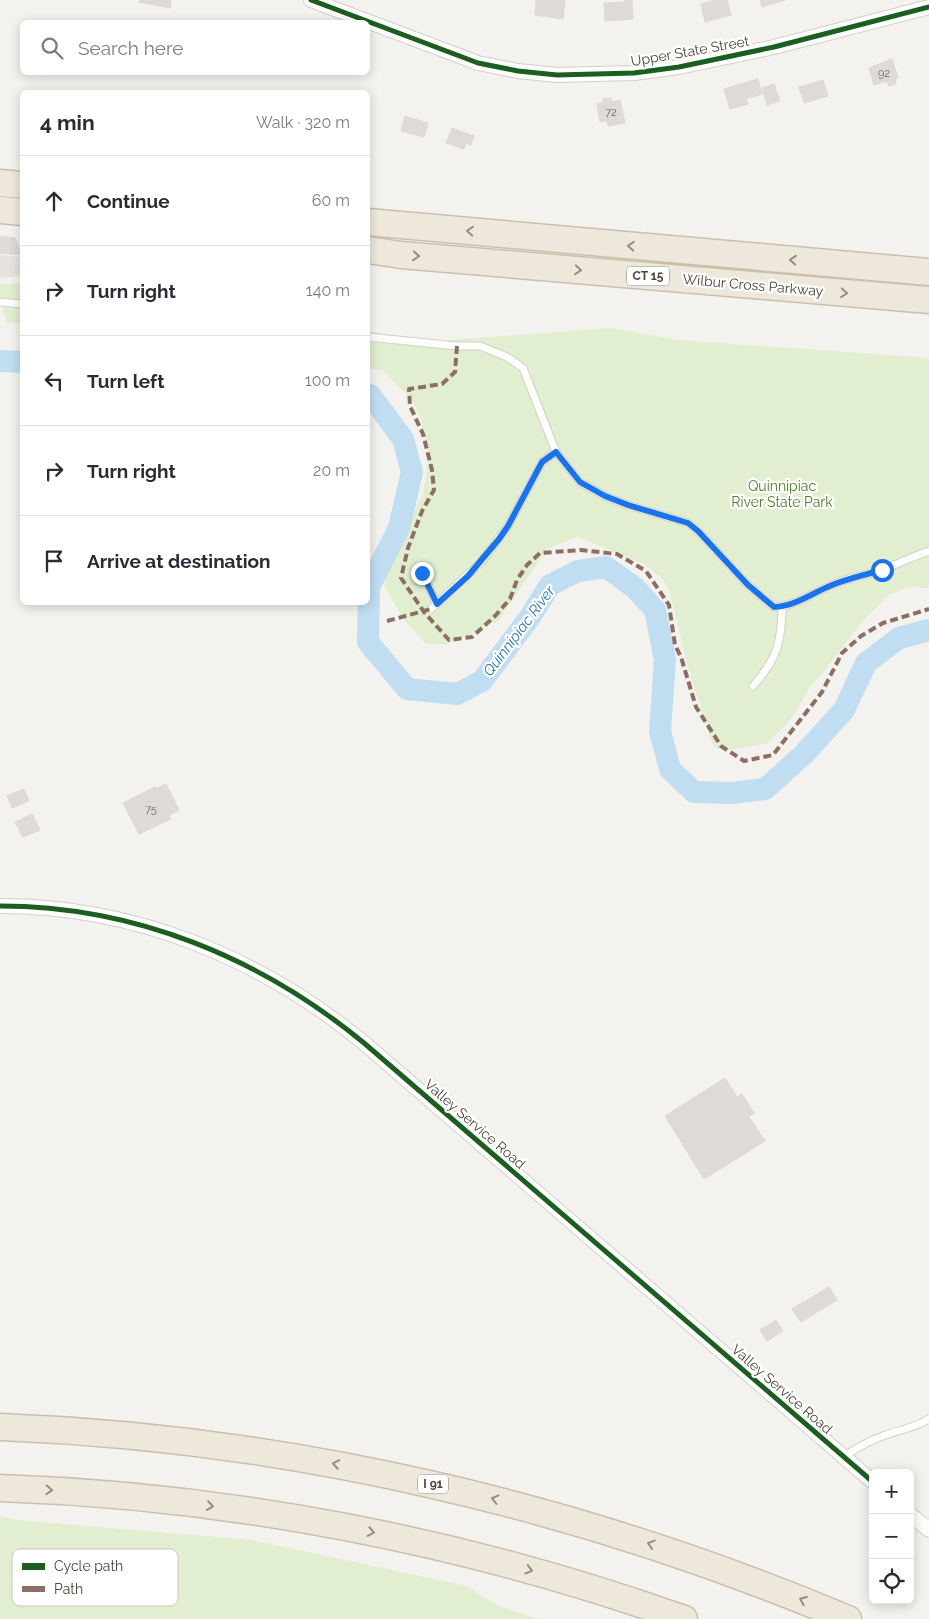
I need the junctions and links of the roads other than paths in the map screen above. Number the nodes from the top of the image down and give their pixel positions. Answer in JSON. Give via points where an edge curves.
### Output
{"nodes":[{"id":1,"x":311,"y":0,"type":"edge"},
{"id":2,"x":929,"y":7,"type":"edge"},
{"id":3,"x":364,"y":20,"type":"edge"},
{"id":4,"x":370,"y":22,"type":"edge"},
{"id":5,"x":0,"y":183,"type":"edge"},
{"id":6,"x":20,"y":185,"type":"edge"},
{"id":7,"x":0,"y":210,"type":"edge"},
{"id":8,"x":20,"y":212,"type":"edge"},
{"id":9,"x":370,"y":222,"type":"edge"},
{"id":10,"x":370,"y":250,"type":"edge"},
{"id":11,"x":929,"y":272,"type":"edge"},
{"id":12,"x":929,"y":300,"type":"edge"},
{"id":13,"x":0,"y":302,"type":"edge"},
{"id":14,"x":20,"y":304,"type":"edge"},
{"id":15,"x":370,"y":337,"type":"edge"},
{"id":16,"x":556,"y":452,"type":"junction"},
{"id":17,"x":929,"y":551,"type":"edge"},
{"id":18,"x":422,"y":573,"type":"dead end"},
{"id":19,"x":437,"y":604,"type":"junction"},
{"id":20,"x":782,"y":606,"type":"junction"},
{"id":21,"x":431,"y":610,"type":"dead end"},
{"id":22,"x":753,"y":686,"type":"dead end"},
{"id":23,"x":0,"y":906,"type":"edge"},
{"id":24,"x":929,"y":1419,"type":"edge"},
{"id":25,"x":0,"y":1427,"type":"edge"},
{"id":26,"x":844,"y":1457,"type":"junction"},
{"id":27,"x":869,"y":1479,"type":"edge"},
{"id":28,"x":0,"y":1488,"type":"edge"},
{"id":29,"x":914,"y":1517,"type":"edge"},
{"id":30,"x":929,"y":1530,"type":"edge"},
{"id":31,"x":684,"y":1619,"type":"edge"},
{"id":32,"x":848,"y":1619,"type":"edge"}],
"edges":[{"from":1,"to":3,"type":"street","name":"Upper State Street"},
{"from":2,"to":4,"type":"street","name":"Upper State Street","via":[[774,47],[634,73],[557,75],[518,71],[478,63]]},
{"from":5,"to":6,"type":"highway"},
{"from":7,"to":8,"type":"highway"},
{"from":11,"to":9,"type":"highway","name":"Wilbur Cross Parkway","number":"CT 15","one_way":true},
{"from":10,"to":12,"type":"highway","name":"Wilbur Cross Parkway","number":"CT 15","one_way":true},
{"from":13,"to":14,"type":"lane"},
{"from":15,"to":16,"type":"lane","via":[[480,346],[507,357],[523,368]]},
{"from":16,"to":19,"type":"lane","via":[[542,462],[499,539],[468,576]]},
{"from":16,"to":20,"type":"lane","via":[[580,482],[588,487],[628,505],[688,523],[748,585],[774,607]]},
{"from":17,"to":20,"type":"lane","via":[[882,570],[854,576]]},
{"from":18,"to":19,"type":"lane"},
{"from":19,"to":21,"type":"lane"},
{"from":20,"to":22,"type":"lane","via":[[782,632],[775,654]]},
{"from":23,"to":26,"type":"street","name":"Valley Service Road","via":[[82,912],[151,928],[242,963],[309,1001],[364,1043]]},
{"from":24,"to":26,"type":"lane","via":[[858,1447]]},
{"from":32,"to":25,"type":"highway","number":"I 91","one_way":true,"via":[[747,1578],[629,1537],[543,1511],[441,1486],[318,1461],[214,1446],[92,1432]]},
{"from":26,"to":27,"type":"street","name":"Valley Service Road"},
{"from":28,"to":31,"type":"highway","one_way":true,"via":[[74,1491],[194,1504],[365,1531],[519,1568]]},
{"from":29,"to":30,"type":"street"}]}
